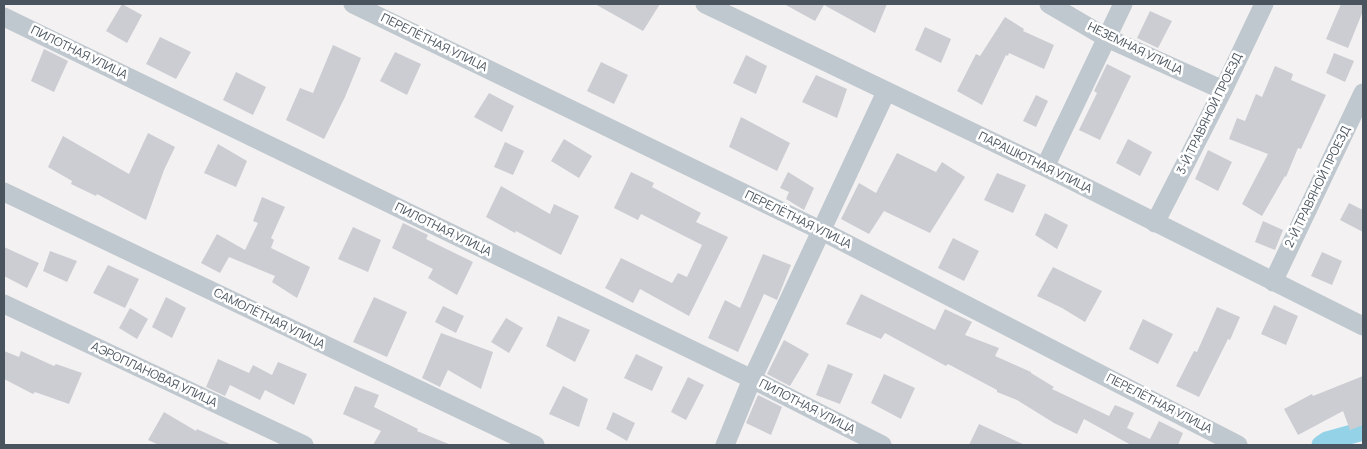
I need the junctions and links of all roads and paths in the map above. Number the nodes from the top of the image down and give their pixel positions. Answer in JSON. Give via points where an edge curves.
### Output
{"nodes":[{"id":1,"x":353,"y":4,"type":"edge"},
{"id":2,"x":705,"y":4,"type":"edge"},
{"id":3,"x":1049,"y":4,"type":"edge"},
{"id":4,"x":1123,"y":4,"type":"edge"},
{"id":5,"x":1264,"y":4,"type":"edge"},
{"id":6,"x":4,"y":17,"type":"edge"},
{"id":7,"x":1106,"y":38,"type":"junction"},
{"id":8,"x":1223,"y":90,"type":"junction"},
{"id":9,"x":886,"y":92,"type":"junction"},
{"id":10,"x":1363,"y":93,"type":"edge"},
{"id":11,"x":1045,"y":168,"type":"junction"},
{"id":12,"x":4,"y":192,"type":"edge"},
{"id":13,"x":1155,"y":223,"type":"junction"},
{"id":14,"x":822,"y":231,"type":"junction"},
{"id":15,"x":1273,"y":282,"type":"junction"},
{"id":16,"x":4,"y":304,"type":"edge"},
{"id":17,"x":1363,"y":326,"type":"edge"},
{"id":18,"x":752,"y":379,"type":"junction"},
{"id":19,"x":304,"y":445,"type":"edge"},
{"id":20,"x":535,"y":445,"type":"edge"},
{"id":21,"x":725,"y":445,"type":"edge"},
{"id":22,"x":882,"y":445,"type":"edge"},
{"id":23,"x":1238,"y":445,"type":"edge"}],
"edges":[{"from":1,"to":14,"type":"street","name":"ПЕРЕЛЁТНАЯ УЛИЦА"},
{"from":2,"to":9,"type":"street","name":"ПАРАШЮТНАЯ УЛИЦА"},
{"from":3,"to":7,"type":"street","name":"НЕЗЕМНАЯ УЛИЦА"},
{"from":4,"to":7,"type":"street"},
{"from":5,"to":8,"type":"street","name":"3-Й ТРАВЯНОЙ ПРОЕЗД"},
{"from":6,"to":18,"type":"street","name":"ПИЛОТНАЯ УЛИЦА"},
{"from":7,"to":8,"type":"street","name":"НЕЗЕМНАЯ УЛИЦА"},
{"from":7,"to":11,"type":"street"},
{"from":8,"to":13,"type":"street","name":"3-Й ТРАВЯНОЙ ПРОЕЗД"},
{"from":9,"to":11,"type":"street","name":"ПАРАШЮТНАЯ УЛИЦА"},
{"from":9,"to":14,"type":"street"},
{"from":10,"to":15,"type":"street","name":"2-Й ТРАВЯНОЙ ПРОЕЗД"},
{"from":11,"to":13,"type":"street","name":"ПАРАШЮТНАЯ УЛИЦА"},
{"from":12,"to":20,"type":"street","name":"САМОЛЁТНАЯ УЛИЦА"},
{"from":13,"to":15,"type":"street","name":"ПАРАШЮТНАЯ УЛИЦА"},
{"from":14,"to":18,"type":"street"},
{"from":14,"to":23,"type":"street","name":"ПЕРЕЛЁТНАЯ УЛИЦА"},
{"from":15,"to":17,"type":"street","name":"ПАРАШЮТНАЯ УЛИЦА"},
{"from":16,"to":19,"type":"street","name":"АЭРОПЛАНОВАЯ УЛИЦА"},
{"from":18,"to":21,"type":"street"},
{"from":18,"to":22,"type":"street","name":"ПИЛОТНАЯ УЛИЦА"}]}
